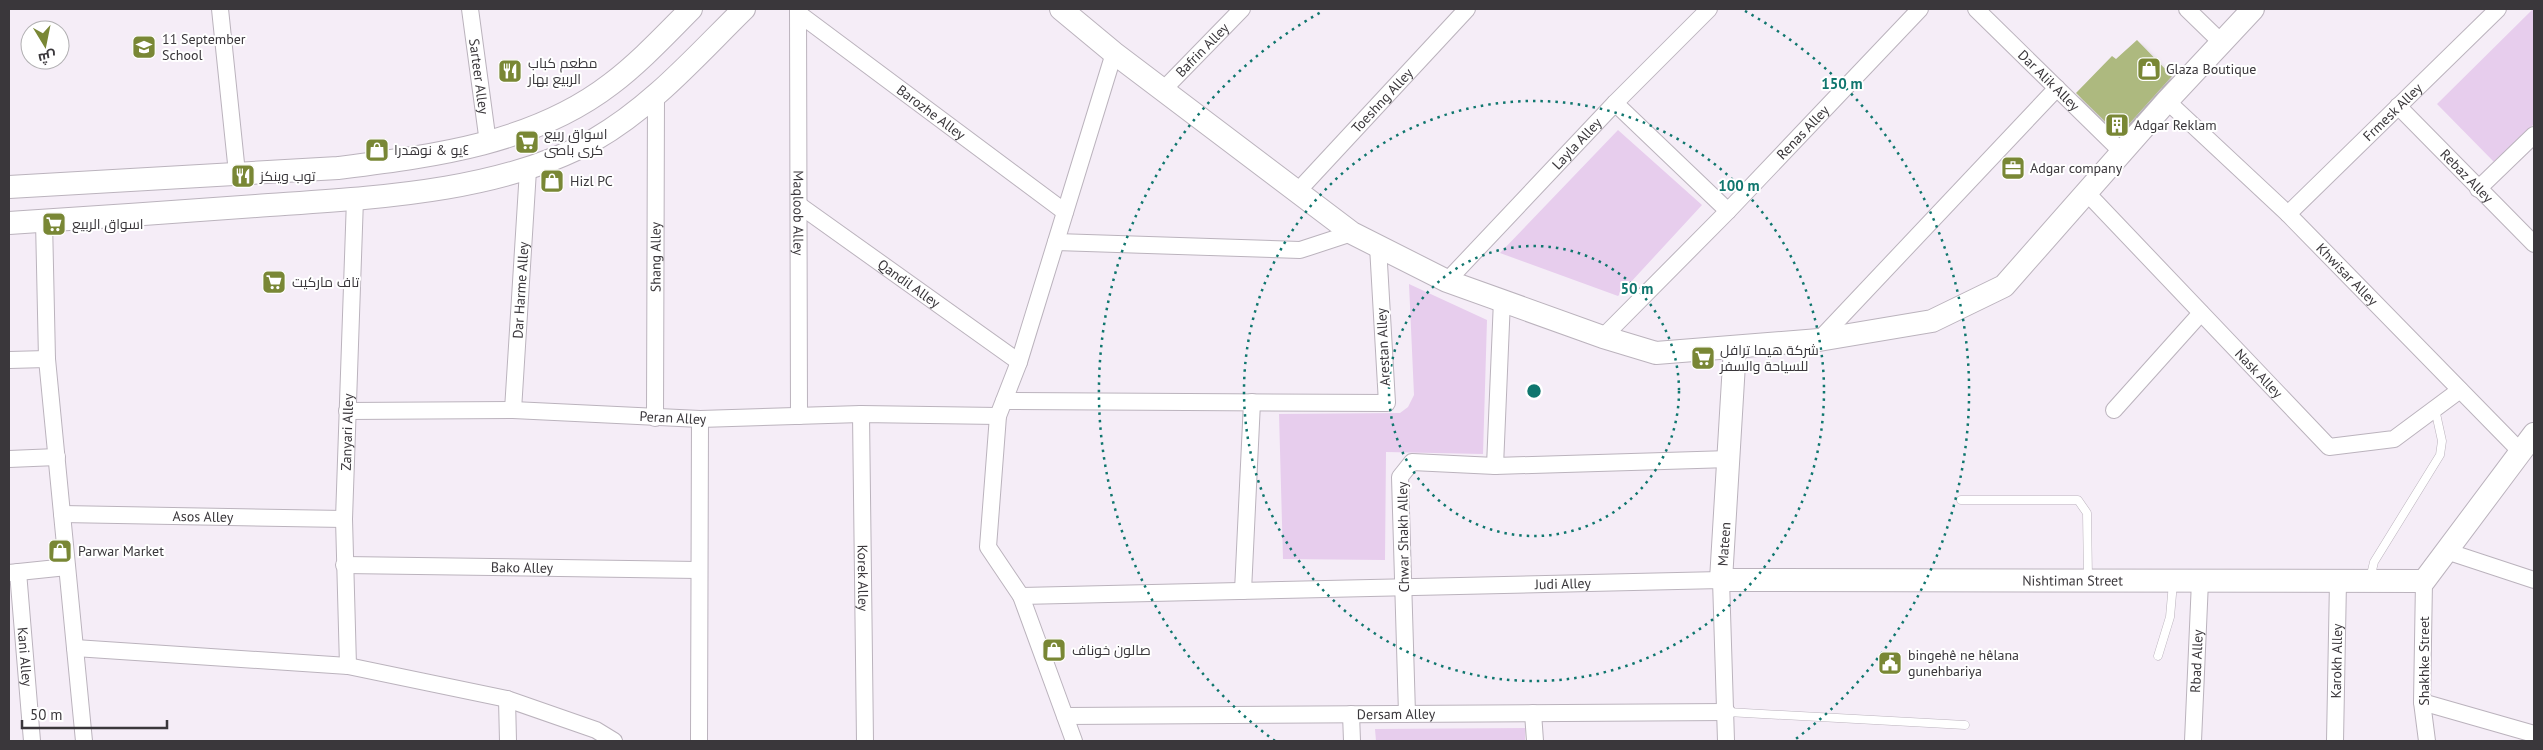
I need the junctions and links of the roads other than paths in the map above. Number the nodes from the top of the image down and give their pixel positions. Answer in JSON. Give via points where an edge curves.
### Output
{"nodes":[{"id":1,"x":220,"y":9,"type":"edge"},
{"id":2,"x":470,"y":9,"type":"edge"},
{"id":3,"x":691,"y":9,"type":"edge"},
{"id":4,"x":744,"y":9,"type":"edge"},
{"id":5,"x":1061,"y":9,"type":"edge"},
{"id":6,"x":1242,"y":9,"type":"edge"},
{"id":7,"x":1468,"y":9,"type":"edge"},
{"id":8,"x":1710,"y":9,"type":"edge"},
{"id":9,"x":1920,"y":9,"type":"edge"},
{"id":10,"x":1976,"y":9,"type":"edge"},
{"id":11,"x":2188,"y":9,"type":"edge"},
{"id":12,"x":2253,"y":9,"type":"edge"},
{"id":13,"x":2498,"y":9,"type":"edge"},
{"id":14,"x":798,"y":11,"type":"edge"},
{"id":15,"x":2221,"y":42,"type":"junction"},
{"id":16,"x":1114,"y":53,"type":"junction"},
{"id":17,"x":2057,"y":88,"type":"junction"},
{"id":18,"x":1163,"y":90,"type":"junction"},
{"id":19,"x":656,"y":95,"type":"junction"},
{"id":20,"x":2167,"y":101,"type":"junction"},
{"id":21,"x":1615,"y":102,"type":"junction"},
{"id":22,"x":2398,"y":106,"type":"junction"},
{"id":23,"x":2534,"y":135,"type":"edge"},
{"id":24,"x":488,"y":143,"type":"junction"},
{"id":25,"x":2122,"y":152,"type":"junction"},
{"id":26,"x":528,"y":170,"type":"junction"},
{"id":27,"x":237,"y":174,"type":"junction"},
{"id":28,"x":197,"y":176,"type":"junction"},
{"id":29,"x":120,"y":181,"type":"junction"},
{"id":30,"x":9,"y":187,"type":"edge"},
{"id":31,"x":2478,"y":189,"type":"junction"},
{"id":32,"x":1297,"y":192,"type":"junction"},
{"id":33,"x":2087,"y":193,"type":"junction"},
{"id":34,"x":355,"y":199,"type":"junction"},
{"id":35,"x":799,"y":205,"type":"junction"},
{"id":36,"x":195,"y":210,"type":"junction"},
{"id":37,"x":1065,"y":212,"type":"junction"},
{"id":38,"x":1728,"y":212,"type":"junction"},
{"id":39,"x":2288,"y":214,"type":"junction"},
{"id":40,"x":119,"y":216,"type":"junction"},
{"id":41,"x":44,"y":221,"type":"junction"},
{"id":42,"x":9,"y":223,"type":"edge"},
{"id":43,"x":1352,"y":233,"type":"junction"},
{"id":44,"x":1056,"y":242,"type":"junction"},
{"id":45,"x":2534,"y":244,"type":"edge"},
{"id":46,"x":1378,"y":246,"type":"junction"},
{"id":47,"x":1447,"y":281,"type":"junction"},
{"id":48,"x":1502,"y":300,"type":"junction"},
{"id":49,"x":2201,"y":313,"type":"junction"},
{"id":50,"x":1603,"y":338,"type":"junction"},
{"id":51,"x":1819,"y":340,"type":"junction"},
{"id":52,"x":1735,"y":347,"type":"junction"},
{"id":53,"x":47,"y":359,"type":"junction"},
{"id":54,"x":9,"y":360,"type":"edge"},
{"id":55,"x":1018,"y":362,"type":"junction"},
{"id":56,"x":2460,"y":390,"type":"junction"},
{"id":57,"x":1004,"y":400,"type":"junction"},
{"id":58,"x":1252,"y":402,"type":"junction"},
{"id":59,"x":2435,"y":409,"type":"junction"},
{"id":60,"x":513,"y":410,"type":"junction"},
{"id":61,"x":2114,"y":410,"type":"dead end"},
{"id":62,"x":347,"y":411,"type":"junction"},
{"id":63,"x":861,"y":414,"type":"junction"},
{"id":64,"x":800,"y":416,"type":"junction"},
{"id":65,"x":998,"y":416,"type":"junction"},
{"id":66,"x":655,"y":418,"type":"junction"},
{"id":67,"x":700,"y":418,"type":"junction"},
{"id":68,"x":2528,"y":443,"type":"edge"},
{"id":69,"x":56,"y":457,"type":"junction"},
{"id":70,"x":9,"y":459,"type":"edge"},
{"id":71,"x":1730,"y":459,"type":"junction"},
{"id":72,"x":1495,"y":466,"type":"junction"},
{"id":73,"x":1961,"y":500,"type":"dead end"},
{"id":74,"x":62,"y":514,"type":"junction"},
{"id":75,"x":344,"y":519,"type":"junction"},
{"id":76,"x":2446,"y":551,"type":"junction"},
{"id":77,"x":344,"y":565,"type":"junction"},
{"id":78,"x":67,"y":567,"type":"junction"},
{"id":79,"x":698,"y":570,"type":"junction"},
{"id":80,"x":13,"y":572,"type":"edge"},
{"id":81,"x":1722,"y":580,"type":"junction"},
{"id":82,"x":2534,"y":580,"type":"edge"},
{"id":83,"x":2088,"y":581,"type":"junction"},
{"id":84,"x":2173,"y":581,"type":"junction"},
{"id":85,"x":2200,"y":581,"type":"junction"},
{"id":86,"x":2338,"y":581,"type":"junction"},
{"id":87,"x":2370,"y":581,"type":"junction"},
{"id":88,"x":2424,"y":581,"type":"junction"},
{"id":89,"x":1405,"y":589,"type":"junction"},
{"id":90,"x":1243,"y":591,"type":"junction"},
{"id":91,"x":1021,"y":596,"type":"junction"},
{"id":92,"x":75,"y":648,"type":"junction"},
{"id":93,"x":2158,"y":656,"type":"dead end"},
{"id":94,"x":348,"y":666,"type":"junction"},
{"id":95,"x":507,"y":698,"type":"junction"},
{"id":96,"x":2422,"y":702,"type":"junction"},
{"id":97,"x":1533,"y":712,"type":"junction"},
{"id":98,"x":1727,"y":712,"type":"junction"},
{"id":99,"x":1351,"y":714,"type":"junction"},
{"id":100,"x":1407,"y":714,"type":"junction"},
{"id":101,"x":1065,"y":716,"type":"junction"},
{"id":102,"x":1965,"y":725,"type":"dead end"},
{"id":103,"x":2534,"y":734,"type":"edge"},
{"id":104,"x":32,"y":741,"type":"edge"},
{"id":105,"x":84,"y":741,"type":"edge"},
{"id":106,"x":508,"y":741,"type":"edge"},
{"id":107,"x":614,"y":741,"type":"edge"},
{"id":108,"x":699,"y":741,"type":"edge"},
{"id":109,"x":865,"y":741,"type":"edge"},
{"id":110,"x":1074,"y":741,"type":"edge"},
{"id":111,"x":1352,"y":741,"type":"edge"},
{"id":112,"x":1535,"y":741,"type":"edge"},
{"id":113,"x":1726,"y":741,"type":"edge"},
{"id":114,"x":2193,"y":741,"type":"edge"},
{"id":115,"x":2334,"y":741,"type":"edge"},
{"id":116,"x":2427,"y":741,"type":"edge"}],
"edges":[{"from":1,"to":27,"type":"street"},
{"from":2,"to":24,"type":"street","name":"Sarteer Alley"},
{"from":3,"to":24,"type":"street","via":[[636,64],[582,104],[520,133]]},
{"from":4,"to":19,"type":"street"},
{"from":5,"to":16,"type":"street"},
{"from":6,"to":18,"type":"street","name":"Bafrin Alley"},
{"from":7,"to":32,"type":"street","name":"Toeshng Alley"},
{"from":8,"to":21,"type":"street","name":"Layla Alley"},
{"from":9,"to":38,"type":"street","name":"Renas Alley"},
{"from":10,"to":17,"type":"street","name":"Dar Alik Alley"},
{"from":11,"to":15,"type":"street"},
{"from":12,"to":15,"type":"street"},
{"from":13,"to":22,"type":"street","name":"Frmesk Alley"},
{"from":14,"to":35,"type":"street","name":"Maqloob Alley"},
{"from":14,"to":37,"type":"street","name":"Barozhe Alley"},
{"from":15,"to":20,"type":"street"},
{"from":16,"to":18,"type":"street"},
{"from":16,"to":37,"type":"street"},
{"from":17,"to":25,"type":"street","name":"Dar Alik Alley"},
{"from":17,"to":51,"type":"street"},
{"from":18,"to":32,"type":"street"},
{"from":19,"to":26,"type":"street","via":[[596,139]]},
{"from":19,"to":66,"type":"street","name":"Shang Alley"},
{"from":20,"to":25,"type":"street"},
{"from":20,"to":39,"type":"street","name":"Khwisar Alley"},
{"from":21,"to":38,"type":"street"},
{"from":21,"to":47,"type":"street","name":"Layla Alley"},
{"from":22,"to":31,"type":"street","name":"Rebaz Alley"},
{"from":22,"to":39,"type":"street","name":"Frmesk Alley"},
{"from":23,"to":31,"type":"street"},
{"from":24,"to":27,"type":"street","via":[[355,166]]},
{"from":25,"to":33,"type":"street"},
{"from":26,"to":34,"type":"street","via":[[488,180]]},
{"from":26,"to":60,"type":"street","name":"Dar Harme Alley"},
{"from":27,"to":28,"type":"street"},
{"from":28,"to":29,"type":"street"},
{"from":28,"to":36,"type":"street","via":[[191,189]]},
{"from":29,"to":30,"type":"street"},
{"from":29,"to":40,"type":"street","via":[[125,195]]},
{"from":31,"to":45,"type":"street","name":"Rebaz Alley"},
{"from":32,"to":43,"type":"street"},
{"from":33,"to":49,"type":"street","name":"Nask Alley"},
{"from":33,"to":51,"type":"street","via":[[2004,286],[1932,321]]},
{"from":34,"to":36,"type":"street"},
{"from":34,"to":62,"type":"street","name":"Zanyari Alley"},
{"from":35,"to":55,"type":"street","name":"Qandil Alley"},
{"from":35,"to":64,"type":"street","name":"Maqloob Alley"},
{"from":36,"to":40,"type":"street"},
{"from":37,"to":44,"type":"street"},
{"from":38,"to":50,"type":"street","name":"Renas Alley"},
{"from":39,"to":56,"type":"street","name":"Khwisar Alley"},
{"from":40,"to":41,"type":"street"},
{"from":41,"to":42,"type":"street"},
{"from":41,"to":53,"type":"street"},
{"from":43,"to":44,"type":"street","via":[[1300,250]]},
{"from":43,"to":46,"type":"street"},
{"from":44,"to":55,"type":"street"},
{"from":46,"to":47,"type":"street"},
{"from":46,"to":58,"type":"street","name":"Arestan Alley","via":[[1387,403]]},
{"from":47,"to":48,"type":"street"},
{"from":48,"to":50,"type":"street"},
{"from":48,"to":72,"type":"street"},
{"from":49,"to":59,"type":"street","name":"Nask Alley","via":[[2329,447],[2394,439]]},
{"from":49,"to":61,"type":"street"},
{"from":50,"to":52,"type":"street","via":[[1656,353]]},
{"from":51,"to":52,"type":"street"},
{"from":52,"to":71,"type":"street","name":"Mateen"},
{"from":53,"to":54,"type":"street"},
{"from":53,"to":69,"type":"street"},
{"from":55,"to":57,"type":"street"},
{"from":56,"to":59,"type":"street","name":"Nask Alley"},
{"from":56,"to":68,"type":"street","name":"Khwisar Alley"},
{"from":57,"to":58,"type":"street","name":"Arestan Alley"},
{"from":57,"to":65,"type":"street"},
{"from":58,"to":90,"type":"street"},
{"from":59,"to":87,"type":"lane","via":[[2442,441],[2440,456],[2374,562]]},
{"from":60,"to":62,"type":"street","name":"Peran Alley"},
{"from":60,"to":66,"type":"street","name":"Peran Alley"},
{"from":62,"to":75,"type":"street","name":"Zanyari Alley"},
{"from":63,"to":64,"type":"street","name":"Peran Alley"},
{"from":63,"to":65,"type":"street","name":"Peran Alley"},
{"from":63,"to":109,"type":"street","name":"Korek Alley"},
{"from":64,"to":67,"type":"street","name":"Peran Alley"},
{"from":65,"to":91,"type":"street","via":[[988,547]]},
{"from":66,"to":67,"type":"street","name":"Peran Alley"},
{"from":67,"to":79,"type":"street"},
{"from":68,"to":76,"type":"street"},
{"from":69,"to":70,"type":"street"},
{"from":69,"to":74,"type":"street"},
{"from":71,"to":72,"type":"street"},
{"from":71,"to":81,"type":"street","name":"Mateen"},
{"from":72,"to":89,"type":"street","name":"Chwar Shakh Alley","via":[[1412,462],[1400,477]]},
{"from":73,"to":83,"type":"lane","via":[[2078,500],[2087,513]]},
{"from":74,"to":75,"type":"street","name":"Asos Alley"},
{"from":74,"to":78,"type":"street"},
{"from":75,"to":77,"type":"street","name":"Zanyari Alley"},
{"from":76,"to":82,"type":"street"},
{"from":76,"to":88,"type":"street"},
{"from":77,"to":79,"type":"street","name":"Bako Alley"},
{"from":77,"to":94,"type":"street","name":"Zanyari Alley"},
{"from":78,"to":80,"type":"street"},
{"from":78,"to":92,"type":"street"},
{"from":79,"to":108,"type":"street"},
{"from":80,"to":104,"type":"street","name":"Kani Alley"},
{"from":81,"to":83,"type":"street","name":"Nishtiman Street"},
{"from":81,"to":89,"type":"street","name":"Judi Alley"},
{"from":81,"to":98,"type":"street","name":"Mateen"},
{"from":83,"to":84,"type":"street","name":"Nishtiman Street"},
{"from":84,"to":85,"type":"street","name":"Nishtiman Street"},
{"from":84,"to":93,"type":"lane","via":[[2170,616]]},
{"from":85,"to":86,"type":"street","name":"Nishtiman Street"},
{"from":85,"to":114,"type":"street","name":"Rbad Alley"},
{"from":86,"to":87,"type":"street","name":"Nishtiman Street"},
{"from":86,"to":115,"type":"street","name":"Karokh Alley"},
{"from":87,"to":88,"type":"street","name":"Nishtiman Street"},
{"from":88,"to":96,"type":"street","name":"Shakhke Street"},
{"from":89,"to":90,"type":"street","name":"Judi Alley"},
{"from":89,"to":100,"type":"street","name":"Chwar Shakh Alley"},
{"from":90,"to":91,"type":"street","name":"Judi Alley"},
{"from":91,"to":101,"type":"street"},
{"from":92,"to":94,"type":"street"},
{"from":92,"to":105,"type":"street"},
{"from":94,"to":95,"type":"street"},
{"from":95,"to":106,"type":"street"},
{"from":95,"to":107,"type":"street","via":[[596,730]]},
{"from":96,"to":103,"type":"street"},
{"from":96,"to":116,"type":"street","name":"Shakhke Street"},
{"from":97,"to":98,"type":"street","name":"Dersam Alley"},
{"from":97,"to":100,"type":"street","name":"Dersam Alley"},
{"from":97,"to":112,"type":"street"},
{"from":98,"to":102,"type":"lane"},
{"from":98,"to":113,"type":"street","name":"Mateen"},
{"from":99,"to":100,"type":"street","name":"Dersam Alley"},
{"from":99,"to":101,"type":"street","name":"Dersam Alley"},
{"from":99,"to":111,"type":"street"},
{"from":101,"to":110,"type":"street"}]}
